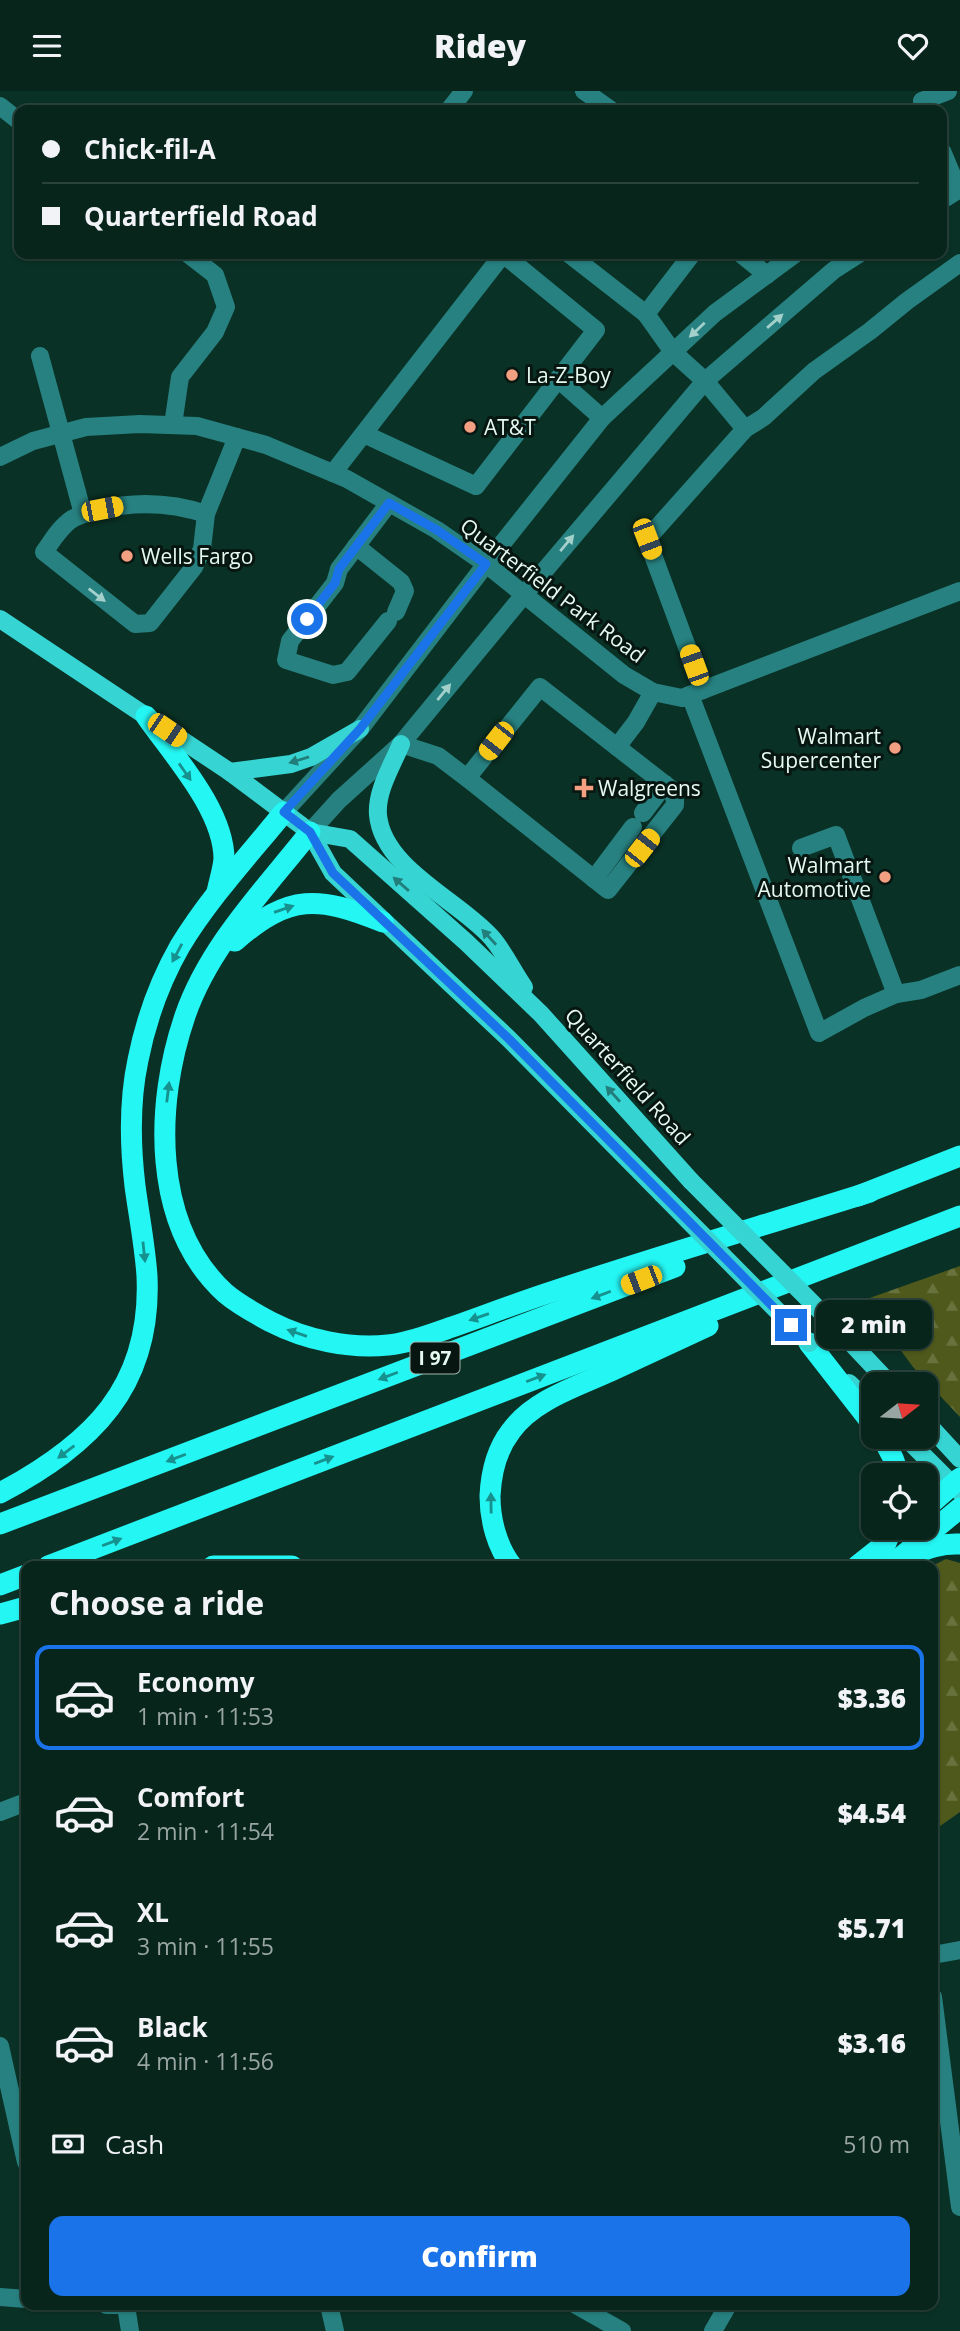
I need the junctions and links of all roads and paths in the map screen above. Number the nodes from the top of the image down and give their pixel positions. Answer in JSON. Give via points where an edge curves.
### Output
{"nodes":[{"id":1,"x":464,"y":91,"type":"edge"},
{"id":2,"x":584,"y":91,"type":"edge"},
{"id":3,"x":948,"y":91,"type":"edge"},
{"id":4,"x":922,"y":101,"type":"edge"},
{"id":5,"x":453,"y":105,"type":"edge"},
{"id":6,"x":604,"y":105,"type":"edge"},
{"id":7,"x":0,"y":106,"type":"edge"},
{"id":8,"x":14,"y":117,"type":"edge"},
{"id":9,"x":947,"y":155,"type":"edge"},
{"id":10,"x":959,"y":189,"type":"edge"},
{"id":11,"x":194,"y":259,"type":"edge"},
{"id":12,"x":499,"y":259,"type":"edge"},
{"id":13,"x":509,"y":259,"type":"edge"},
{"id":14,"x":575,"y":259,"type":"edge"},
{"id":15,"x":688,"y":259,"type":"edge"},
{"id":16,"x":747,"y":259,"type":"edge"},
{"id":17,"x":788,"y":259,"type":"edge"},
{"id":18,"x":851,"y":259,"type":"edge"},
{"id":19,"x":960,"y":263,"type":"edge"},
{"id":20,"x":767,"y":275,"type":"junction"},
{"id":21,"x":646,"y":314,"type":"junction"},
{"id":22,"x":673,"y":352,"type":"junction"},
{"id":23,"x":40,"y":356,"type":"dead end"},
{"id":24,"x":558,"y":379,"type":"junction"},
{"id":25,"x":705,"y":381,"type":"junction"},
{"id":26,"x":602,"y":418,"type":"junction"},
{"id":27,"x":173,"y":425,"type":"junction"},
{"id":28,"x":746,"y":429,"type":"junction"},
{"id":29,"x":60,"y":433,"type":"junction"},
{"id":30,"x":364,"y":434,"type":"junction"},
{"id":31,"x":237,"y":437,"type":"junction"},
{"id":32,"x":0,"y":457,"type":"edge"},
{"id":33,"x":333,"y":473,"type":"junction"},
{"id":34,"x":389,"y":503,"type":"junction"},
{"id":35,"x":83,"y":514,"type":"junction"},
{"id":36,"x":206,"y":514,"type":"junction"},
{"id":37,"x":356,"y":546,"type":"junction"},
{"id":38,"x":486,"y":564,"type":"junction"},
{"id":39,"x":960,"y":591,"type":"edge"},
{"id":40,"x":523,"y":596,"type":"junction"},
{"id":41,"x":4,"y":627,"type":"edge"},
{"id":42,"x":653,"y":692,"type":"junction"},
{"id":43,"x":697,"y":693,"type":"junction"},
{"id":44,"x":146,"y":716,"type":"junction"},
{"id":45,"x":360,"y":729,"type":"junction"},
{"id":46,"x":401,"y":744,"type":"junction"},
{"id":47,"x":617,"y":747,"type":"junction"},
{"id":48,"x":230,"y":772,"type":"junction"},
{"id":49,"x":467,"y":778,"type":"junction"},
{"id":50,"x":665,"y":784,"type":"junction"},
{"id":51,"x":284,"y":812,"type":"junction"},
{"id":52,"x":310,"y":832,"type":"junction"},
{"id":53,"x":802,"y":848,"type":"dead end"},
{"id":54,"x":594,"y":879,"type":"junction"},
{"id":55,"x":216,"y":897,"type":"junction"},
{"id":56,"x":383,"y":922,"type":"junction"},
{"id":57,"x":209,"y":963,"type":"junction"},
{"id":58,"x":960,"y":975,"type":"edge"},
{"id":59,"x":896,"y":994,"type":"junction"},
{"id":60,"x":541,"y":1014,"type":"junction"},
{"id":61,"x":960,"y":1156,"type":"edge"},
{"id":62,"x":870,"y":1192,"type":"junction"},
{"id":63,"x":960,"y":1216,"type":"edge"},
{"id":64,"x":891,"y":1241,"type":"junction"},
{"id":65,"x":809,"y":1343,"type":"junction"},
{"id":66,"x":879,"y":1372,"type":"edge"},
{"id":67,"x":861,"y":1394,"type":"edge"},
{"id":68,"x":861,"y":1410,"type":"edge"},
{"id":69,"x":938,"y":1435,"type":"edge"},
{"id":70,"x":918,"y":1449,"type":"edge"},
{"id":71,"x":960,"y":1459,"type":"edge"},
{"id":72,"x":958,"y":1485,"type":"edge"},
{"id":73,"x":0,"y":1493,"type":"edge"},
{"id":74,"x":938,"y":1499,"type":"edge"},
{"id":75,"x":960,"y":1507,"type":"edge"},
{"id":76,"x":0,"y":1524,"type":"edge"},
{"id":77,"x":960,"y":1543,"type":"edge"},
{"id":78,"x":891,"y":1550,"type":"edge"},
{"id":79,"x":61,"y":1561,"type":"edge"},
{"id":80,"x":509,"y":1561,"type":"edge"},
{"id":81,"x":868,"y":1561,"type":"edge"},
{"id":82,"x":21,"y":1577,"type":"edge"},
{"id":83,"x":0,"y":1585,"type":"edge"},
{"id":84,"x":21,"y":1608,"type":"edge"},
{"id":85,"x":0,"y":1614,"type":"edge"},
{"id":86,"x":21,"y":1804,"type":"edge"},
{"id":87,"x":0,"y":1812,"type":"edge"},
{"id":88,"x":960,"y":1950,"type":"edge"},
{"id":89,"x":938,"y":1954,"type":"edge"},
{"id":90,"x":938,"y":2036,"type":"edge"},
{"id":91,"x":0,"y":2046,"type":"edge"},
{"id":92,"x":21,"y":2140,"type":"edge"},
{"id":93,"x":960,"y":2207,"type":"edge"},
{"id":94,"x":0,"y":2297,"type":"edge"},
{"id":95,"x":21,"y":2299,"type":"edge"},
{"id":96,"x":128,"y":2310,"type":"edge"},
{"id":97,"x":330,"y":2310,"type":"edge"},
{"id":98,"x":585,"y":2310,"type":"edge"},
{"id":99,"x":725,"y":2310,"type":"edge"},
{"id":100,"x":130,"y":2331,"type":"edge"},
{"id":101,"x":335,"y":2331,"type":"edge"},
{"id":102,"x":622,"y":2331,"type":"edge"},
{"id":103,"x":713,"y":2331,"type":"edge"}],
"edges":[{"from":1,"to":5,"type":"street"},
{"from":2,"to":6,"type":"street"},
{"from":3,"to":4,"type":"street"},
{"from":7,"to":8,"type":"street"},
{"from":9,"to":10,"type":"street"},
{"from":11,"to":27,"type":"street","via":[[215,275],[226,307],[215,332],[180,377]]},
{"from":12,"to":30,"type":"street"},
{"from":13,"to":24,"type":"street","via":[[596,330]]},
{"from":14,"to":21,"type":"street"},
{"from":15,"to":21,"type":"street"},
{"from":16,"to":20,"type":"street"},
{"from":17,"to":20,"type":"street"},
{"from":25,"to":18,"type":"street","one_way":true},
{"from":19,"to":28,"type":"street","via":[[814,371]]},
{"from":20,"to":22,"type":"street","one_way":true,"via":[[715,313]]},
{"from":21,"to":22,"type":"street"},
{"from":22,"to":25,"type":"street"},
{"from":22,"to":26,"type":"street"},
{"from":23,"to":29,"type":"street"},
{"from":24,"to":26,"type":"street"},
{"from":24,"to":30,"type":"street","via":[[476,486]]},
{"from":25,"to":28,"type":"street"},
{"from":40,"to":25,"type":"street","one_way":true},
{"from":26,"to":38,"type":"street"},
{"from":27,"to":29,"type":"street","name":"Quarterfield Park Road","via":[[86,427]]},
{"from":27,"to":31,"type":"street","name":"Quarterfield Park Road"},
{"from":28,"to":43,"type":"street","via":[[647,539]]},
{"from":29,"to":32,"type":"street","name":"Quarterfield Park Road"},
{"from":29,"to":35,"type":"street"},
{"from":30,"to":33,"type":"street"},
{"from":31,"to":33,"type":"street","name":"Quarterfield Park Road"},
{"from":31,"to":36,"type":"street"},
{"from":33,"to":34,"type":"street","name":"Quarterfield Park Road"},
{"from":34,"to":37,"type":"street"},
{"from":34,"to":38,"type":"street","name":"Quarterfield Park Road"},
{"from":35,"to":36,"type":"street","via":[[149,503]]},
{"from":35,"to":36,"type":"street","one_way":true,"via":[[65,525],[44,552],[142,625],[150,623],[194,567],[202,549]]},
{"from":37,"to":37,"type":"street","via":[[335,583],[290,641],[286,660],[333,674],[347,672],[392,616],[405,591],[401,582]]},
{"from":38,"to":40,"type":"street","name":"Quarterfield Park Road"},
{"from":38,"to":45,"type":"street"},
{"from":39,"to":43,"type":"street","name":"Quarterfield Park Road"},
{"from":40,"to":42,"type":"street","name":"Quarterfield Park Road","via":[[624,675]]},
{"from":46,"to":40,"type":"street","one_way":true},
{"from":41,"to":44,"type":"main road","name":"Quarterfield Road"},
{"from":42,"to":43,"type":"street","name":"Quarterfield Park Road","via":[[682,698]]},
{"from":42,"to":47,"type":"street"},
{"from":43,"to":59,"type":"street","via":[[819,1033]]},
{"from":44,"to":48,"type":"main road","name":"Quarterfield Road"},
{"from":44,"to":55,"type":"highway","one_way":true,"via":[[215,820],[224,861]]},
{"from":45,"to":48,"type":"main road","one_way":true,"via":[[311,757]]},
{"from":45,"to":51,"type":"street"},
{"from":46,"to":49,"type":"street","via":[[438,756]]},
{"from":46,"to":52,"type":"street"},
{"from":60,"to":46,"type":"main road","one_way":true,"via":[[492,938],[390,849],[378,813]]},
{"from":47,"to":49,"type":"street","via":[[540,687]]},
{"from":47,"to":50,"type":"street"},
{"from":48,"to":51,"type":"main road","name":"Quarterfield Road"},
{"from":49,"to":54,"type":"street"},
{"from":50,"to":54,"type":"street"},
{"from":50,"to":54,"type":"street","via":[[675,805],[608,890]]},
{"from":51,"to":52,"type":"main road","name":"Quarterfield Road"},
{"from":51,"to":55,"type":"highway"},
{"from":52,"to":56,"type":"main road","name":"Quarterfield Road","via":[[333,873]]},
{"from":52,"to":57,"type":"highway"},
{"from":60,"to":52,"type":"main road","name":"Quarterfield Road","one_way":true,"via":[[350,839]]},
{"from":53,"to":59,"type":"street","via":[[836,835]]},
{"from":55,"to":73,"type":"highway","one_way":true,"via":[[181,945],[159,987],[146,1022],[131,1102],[131,1143],[147,1276],[139,1353],[123,1390],[101,1421],[38,1473]]},
{"from":57,"to":56,"type":"highway","one_way":true,"via":[[256,923],[291,906],[309,902],[335,905]]},
{"from":56,"to":65,"type":"main road","name":"Quarterfield Road","bridge":true,"via":[[509,1039]]},
{"from":62,"to":57,"type":"highway","one_way":true,"via":[[412,1340],[351,1345],[284,1329],[225,1293],[208,1272],[181,1227],[170,1187],[166,1113],[172,1062],[186,1014]]},
{"from":58,"to":59,"type":"street"},
{"from":66,"to":60,"type":"main road","name":"Quarterfield Road","one_way":true,"bridge":true,"via":[[691,1181]]},
{"from":61,"to":62,"type":"highway","number":"I 97"},
{"from":62,"to":76,"type":"highway","number":"I 97","one_way":true},
{"from":63,"to":64,"type":"highway"},
{"from":79,"to":64,"type":"highway","one_way":true},
{"from":80,"to":64,"type":"highway","one_way":true,"via":[[496,1537],[490,1510],[491,1479],[511,1429],[534,1408]]},
{"from":65,"to":67,"type":"main road","name":"Quarterfield Road"},
{"from":65,"to":68,"type":"highway"},
{"from":69,"to":71,"type":"main road"},
{"from":70,"to":72,"type":"main road"},
{"from":72,"to":74,"type":"highway"},
{"from":75,"to":78,"type":"highway"},
{"from":77,"to":78,"type":"highway"},
{"from":78,"to":81,"type":"highway"},
{"from":82,"to":83,"type":"highway"},
{"from":84,"to":85,"type":"highway"},
{"from":86,"to":87,"type":"street"},
{"from":88,"to":89,"type":"street"},
{"from":90,"to":93,"type":"street"},
{"from":91,"to":92,"type":"street"},
{"from":94,"to":95,"type":"street"},
{"from":96,"to":100,"type":"street"},
{"from":97,"to":101,"type":"street"},
{"from":98,"to":102,"type":"street"},
{"from":99,"to":103,"type":"street"}]}
